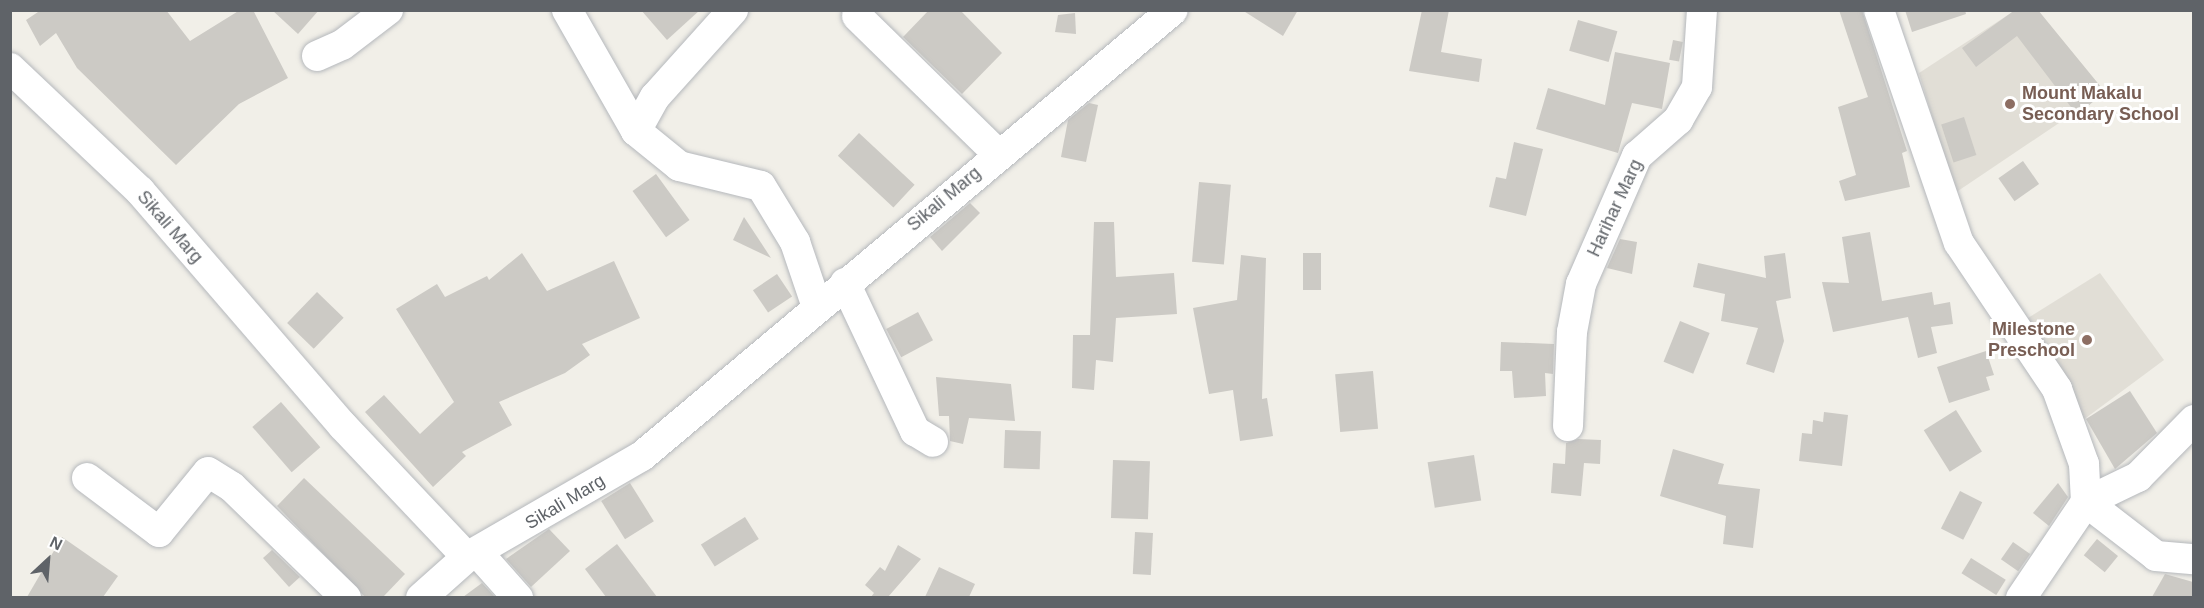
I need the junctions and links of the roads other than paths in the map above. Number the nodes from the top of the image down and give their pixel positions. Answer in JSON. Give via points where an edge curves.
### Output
{"nodes":[{"id":1,"x":388,"y":10,"type":"edge"},
{"id":2,"x":567,"y":10,"type":"edge"},
{"id":3,"x":733,"y":10,"type":"edge"},
{"id":4,"x":1173,"y":10,"type":"edge"},
{"id":5,"x":1702,"y":10,"type":"edge"},
{"id":6,"x":1879,"y":10,"type":"edge"},
{"id":7,"x":857,"y":16,"type":"dead end"},
{"id":8,"x":317,"y":56,"type":"dead end"},
{"id":9,"x":10,"y":68,"type":"edge"},
{"id":10,"x":636,"y":131,"type":"junction"},
{"id":11,"x":998,"y":153,"type":"junction"},
{"id":12,"x":845,"y":283,"type":"junction"},
{"id":13,"x":817,"y":307,"type":"junction"},
{"id":14,"x":2193,"y":420,"type":"edge"},
{"id":15,"x":1568,"y":426,"type":"dead end"},
{"id":16,"x":933,"y":442,"type":"dead end"},
{"id":17,"x":87,"y":478,"type":"dead end"},
{"id":18,"x":2086,"y":502,"type":"junction"},
{"id":19,"x":473,"y":556,"type":"junction"},
{"id":20,"x":2193,"y":559,"type":"edge"},
{"id":21,"x":346,"y":597,"type":"edge"},
{"id":22,"x":422,"y":597,"type":"edge"},
{"id":23,"x":518,"y":597,"type":"edge"},
{"id":24,"x":2021,"y":597,"type":"edge"}],
"edges":[{"from":1,"to":8,"type":"street","via":[[342,45]]},
{"from":2,"to":10,"type":"street"},
{"from":3,"to":10,"type":"street","via":[[654,97]]},
{"from":4,"to":11,"type":"street","name":"Sikali Marg"},
{"from":5,"to":15,"type":"street","name":"Harihar Marg","via":[[1697,87],[1678,120],[1637,156],[1581,284],[1572,332]]},
{"from":6,"to":18,"type":"street","via":[[1959,243],[2057,389],[2084,464]]},
{"from":7,"to":11,"type":"street"},
{"from":9,"to":19,"type":"street","name":"Sikali Marg","via":[[140,191],[343,426]]},
{"from":10,"to":13,"type":"street","via":[[679,166],[761,186],[795,243]]},
{"from":11,"to":12,"type":"street","name":"Sikali Marg"},
{"from":12,"to":13,"type":"street","name":"Sikali Marg"},
{"from":12,"to":16,"type":"street","via":[[915,431]]},
{"from":13,"to":19,"type":"street","name":"Sikali Marg","via":[[642,456]]},
{"from":14,"to":18,"type":"street","via":[[2138,477]]},
{"from":17,"to":21,"type":"street","via":[[159,532],[208,472],[232,487]]},
{"from":18,"to":20,"type":"street","via":[[2156,556]]},
{"from":18,"to":24,"type":"street"},
{"from":19,"to":22,"type":"street"},
{"from":19,"to":23,"type":"street"}]}
